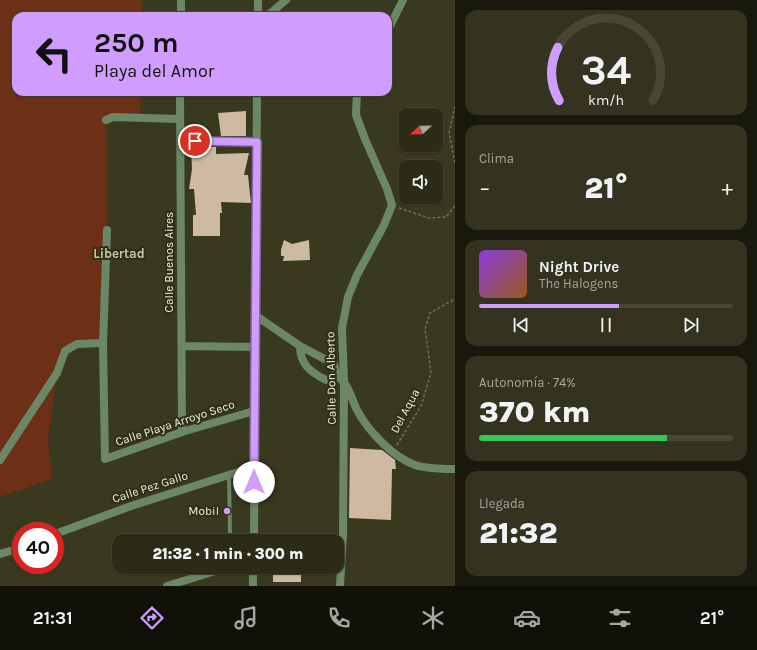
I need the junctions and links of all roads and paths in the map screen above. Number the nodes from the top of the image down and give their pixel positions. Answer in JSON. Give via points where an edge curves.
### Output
{"nodes":[{"id":1,"x":182,"y":0,"type":"edge"},
{"id":2,"x":258,"y":0,"type":"edge"},
{"id":3,"x":286,"y":0,"type":"edge"},
{"id":4,"x":403,"y":0,"type":"edge"},
{"id":5,"x":181,"y":12,"type":"edge"},
{"id":6,"x":258,"y":12,"type":"edge"},
{"id":7,"x":272,"y":12,"type":"edge"},
{"id":8,"x":392,"y":22,"type":"edge"},
{"id":9,"x":180,"y":96,"type":"edge"},
{"id":10,"x":257,"y":96,"type":"edge"},
{"id":11,"x":357,"y":96,"type":"edge"},
{"id":12,"x":455,"y":106,"type":"edge"},
{"id":13,"x":179,"y":119,"type":"junction"},
{"id":14,"x":106,"y":120,"type":"dead end"},
{"id":15,"x":180,"y":140,"type":"junction"},
{"id":16,"x":257,"y":142,"type":"junction"},
{"id":17,"x":455,"y":163,"type":"edge"},
{"id":18,"x":392,"y":205,"type":"junction"},
{"id":19,"x":455,"y":206,"type":"edge"},
{"id":20,"x":107,"y":230,"type":"dead end"},
{"id":21,"x":455,"y":299,"type":"edge"},
{"id":22,"x":255,"y":315,"type":"junction"},
{"id":23,"x":103,"y":343,"type":"junction"},
{"id":24,"x":182,"y":346,"type":"junction"},
{"id":25,"x":300,"y":346,"type":"junction"},
{"id":26,"x":254,"y":347,"type":"junction"},
{"id":27,"x":341,"y":378,"type":"junction"},
{"id":28,"x":254,"y":411,"type":"junction"},
{"id":29,"x":182,"y":432,"type":"junction"},
{"id":30,"x":394,"y":451,"type":"junction"},
{"id":31,"x":0,"y":460,"type":"edge"},
{"id":32,"x":254,"y":467,"type":"junction"},
{"id":33,"x":455,"y":469,"type":"edge"},
{"id":34,"x":229,"y":475,"type":"junction"},
{"id":35,"x":64,"y":531,"type":"edge"},
{"id":36,"x":230,"y":534,"type":"edge"},
{"id":37,"x":254,"y":534,"type":"edge"},
{"id":38,"x":12,"y":551,"type":"edge"},
{"id":39,"x":0,"y":554,"type":"edge"},
{"id":40,"x":206,"y":574,"type":"edge"},
{"id":41,"x":253,"y":574,"type":"edge"},
{"id":42,"x":167,"y":586,"type":"edge"},
{"id":43,"x":253,"y":586,"type":"edge"},
{"id":44,"x":340,"y":586,"type":"edge"}],
"edges":[{"from":1,"to":5,"type":"street"},
{"from":2,"to":6,"type":"street"},
{"from":3,"to":7,"type":"street"},
{"from":4,"to":8,"type":"street"},
{"from":9,"to":13,"type":"street","name":"Calle Buenos Aires"},
{"from":10,"to":16,"type":"street"},
{"from":11,"to":18,"type":"street","via":[[356,115],[388,189]]},
{"from":12,"to":17,"type":"path","via":[[449,133]]},
{"from":13,"to":14,"type":"street","via":[[113,117]]},
{"from":13,"to":15,"type":"street","name":"Calle Buenos Aires"},
{"from":15,"to":16,"type":"street"},
{"from":15,"to":24,"type":"street","name":"Calle Buenos Aires"},
{"from":16,"to":22,"type":"street"},
{"from":18,"to":19,"type":"path","via":[[429,218],[446,217]]},
{"from":18,"to":27,"type":"street","name":"Calle Don Alberto","via":[[348,297],[342,328]]},
{"from":20,"to":23,"type":"street"},
{"from":21,"to":30,"type":"path","name":"Del Aqua","via":[[430,313],[425,329],[431,373],[421,406]]},
{"from":22,"to":25,"type":"street"},
{"from":22,"to":26,"type":"street"},
{"from":23,"to":29,"type":"street","name":"Calle Playa Arroyo Seco","via":[[105,459]]},
{"from":23,"to":31,"type":"street","via":[[77,344],[65,351],[57,373]]},
{"from":24,"to":26,"type":"street"},
{"from":24,"to":29,"type":"street","name":"Calle Buenos Aires"},
{"from":25,"to":27,"type":"street","via":[[334,364]]},
{"from":25,"to":27,"type":"street","via":[[300,354],[309,371],[326,380]]},
{"from":26,"to":28,"type":"street"},
{"from":27,"to":30,"type":"street","via":[[366,426]]},
{"from":27,"to":44,"type":"street","name":"Calle Don Alberto","via":[[343,534]]},
{"from":28,"to":29,"type":"street","name":"Calle Playa Arroyo Seco"},
{"from":28,"to":32,"type":"street"},
{"from":30,"to":33,"type":"street","via":[[416,465]]},
{"from":32,"to":34,"type":"street","name":"Calle Pez Gallo"},
{"from":32,"to":37,"type":"street"},
{"from":34,"to":35,"type":"street","name":"Calle Pez Gallo"},
{"from":34,"to":36,"type":"lane"},
{"from":38,"to":39,"type":"street"},
{"from":40,"to":42,"type":"street"},
{"from":41,"to":43,"type":"street"}]}
